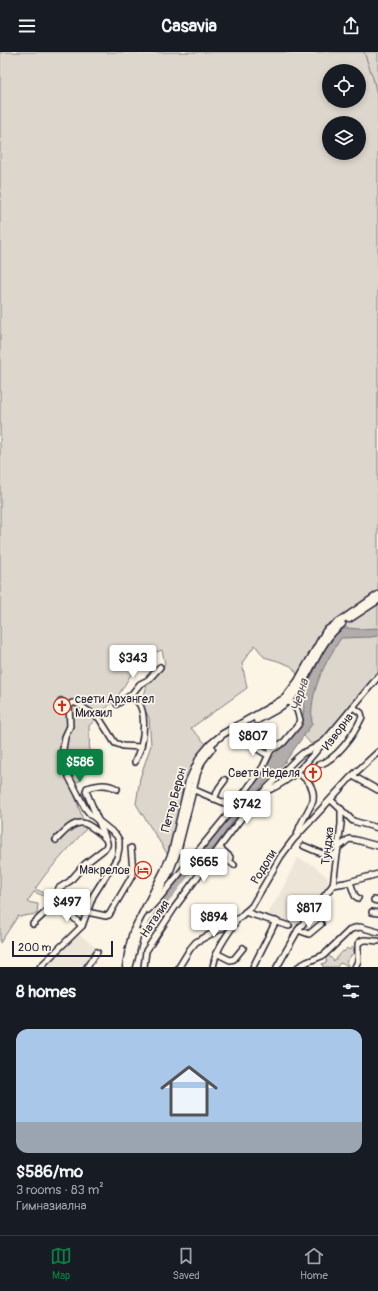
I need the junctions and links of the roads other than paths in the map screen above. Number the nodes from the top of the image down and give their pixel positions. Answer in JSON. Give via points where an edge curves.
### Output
{"nodes":[{"id":1,"x":378,"y":595,"type":"edge"},
{"id":2,"x":378,"y":600,"type":"edge"},
{"id":3,"x":160,"y":667,"type":"dead end"},
{"id":4,"x":378,"y":677,"type":"edge"},
{"id":5,"x":131,"y":695,"type":"junction"},
{"id":6,"x":61,"y":701,"type":"dead end"},
{"id":7,"x":288,"y":701,"type":"junction"},
{"id":8,"x":117,"y":704,"type":"dead end"},
{"id":9,"x":69,"y":706,"type":"junction"},
{"id":10,"x":353,"y":708,"type":"junction"},
{"id":11,"x":238,"y":730,"type":"junction"},
{"id":12,"x":261,"y":730,"type":"dead end"},
{"id":13,"x":326,"y":740,"type":"junction"},
{"id":14,"x":248,"y":742,"type":"junction"},
{"id":15,"x":141,"y":747,"type":"junction"},
{"id":16,"x":378,"y":752,"type":"edge"},
{"id":17,"x":268,"y":754,"type":"junction"},
{"id":18,"x":135,"y":762,"type":"dead end"},
{"id":19,"x":318,"y":765,"type":"dead end"},
{"id":20,"x":297,"y":772,"type":"junction"},
{"id":21,"x":353,"y":776,"type":"junction"},
{"id":22,"x":226,"y":780,"type":"dead end"},
{"id":23,"x":117,"y":789,"type":"dead end"},
{"id":24,"x":192,"y":789,"type":"junction"},
{"id":25,"x":378,"y":790,"type":"edge"},
{"id":26,"x":265,"y":792,"type":"junction"},
{"id":27,"x":214,"y":799,"type":"junction"},
{"id":28,"x":331,"y":800,"type":"junction"},
{"id":29,"x":234,"y":807,"type":"junction"},
{"id":30,"x":341,"y":809,"type":"junction"},
{"id":31,"x":98,"y":819,"type":"junction"},
{"id":32,"x":378,"y":828,"type":"edge"},
{"id":33,"x":297,"y":837,"type":"junction"},
{"id":34,"x":56,"y":840,"type":"dead end"},
{"id":35,"x":106,"y":840,"type":"junction"},
{"id":36,"x":304,"y":846,"type":"dead end"},
{"id":37,"x":378,"y":846,"type":"edge"},
{"id":38,"x":131,"y":848,"type":"dead end"},
{"id":39,"x":220,"y":848,"type":"junction"},
{"id":40,"x":338,"y":850,"type":"junction"},
{"id":41,"x":234,"y":865,"type":"dead end"},
{"id":42,"x":378,"y":874,"type":"edge"},
{"id":43,"x":164,"y":877,"type":"junction"},
{"id":44,"x":350,"y":882,"type":"junction"},
{"id":45,"x":333,"y":885,"type":"junction"},
{"id":46,"x":358,"y":898,"type":"dead end"},
{"id":47,"x":65,"y":909,"type":"dead end"},
{"id":48,"x":148,"y":910,"type":"junction"},
{"id":49,"x":87,"y":912,"type":"junction"},
{"id":50,"x":245,"y":912,"type":"junction"},
{"id":51,"x":372,"y":912,"type":"dead end"},
{"id":52,"x":378,"y":913,"type":"edge"},
{"id":53,"x":239,"y":918,"type":"junction"},
{"id":54,"x":276,"y":921,"type":"junction"},
{"id":55,"x":33,"y":924,"type":"dead end"},
{"id":56,"x":321,"y":924,"type":"dead end"},
{"id":57,"x":82,"y":926,"type":"junction"},
{"id":58,"x":290,"y":926,"type":"dead end"},
{"id":59,"x":298,"y":930,"type":"junction"},
{"id":60,"x":378,"y":932,"type":"edge"},
{"id":61,"x":378,"y":940,"type":"edge"},
{"id":62,"x":243,"y":948,"type":"dead end"},
{"id":63,"x":97,"y":952,"type":"dead end"},
{"id":64,"x":216,"y":953,"type":"junction"},
{"id":65,"x":40,"y":967,"type":"edge"},
{"id":66,"x":87,"y":967,"type":"edge"},
{"id":67,"x":126,"y":967,"type":"edge"},
{"id":68,"x":129,"y":967,"type":"edge"},
{"id":69,"x":144,"y":967,"type":"edge"},
{"id":70,"x":179,"y":967,"type":"edge"},
{"id":71,"x":213,"y":967,"type":"edge"},
{"id":72,"x":253,"y":967,"type":"edge"},
{"id":73,"x":277,"y":967,"type":"edge"},
{"id":74,"x":298,"y":967,"type":"edge"},
{"id":75,"x":355,"y":967,"type":"edge"}],
"edges":[{"from":1,"to":43,"type":"main road","name":"Петър Берон","via":[[326,631],[298,681],[285,698],[223,734],[203,753],[191,776]]},
{"from":2,"to":7,"type":"main road","name":"Петър Берон","via":[[333,631],[302,683]]},
{"from":3,"to":5,"type":"street"},
{"from":4,"to":10,"type":"street","name":"Наталия"},
{"from":5,"to":8,"type":"street"},
{"from":5,"to":15,"type":"street","via":[[139,703],[142,713]]},
{"from":6,"to":9,"type":"street"},
{"from":7,"to":11,"type":"main road","name":"Петър Берон"},
{"from":7,"to":17,"type":"street","via":[[297,710],[300,720],[284,742]]},
{"from":9,"to":15,"type":"street","via":[[76,703],[97,716],[115,744]]},
{"from":9,"to":31,"type":"street","via":[[70,726],[63,749],[69,777],[85,808]]},
{"from":10,"to":13,"type":"street","name":"Наталия"},
{"from":10,"to":19,"type":"street","name":"Изворна","via":[[361,713],[362,717],[355,731],[334,756]]},
{"from":11,"to":14,"type":"street"},
{"from":11,"to":24,"type":"main road","name":"Петър Берон","via":[[209,752],[200,766]]},
{"from":12,"to":14,"type":"street"},
{"from":13,"to":20,"type":"street","name":"Наталия"},
{"from":13,"to":26,"type":"street","name":"Наталия","via":[[302,753]]},
{"from":14,"to":17,"type":"street"},
{"from":15,"to":18,"type":"street"},
{"from":16,"to":21,"type":"street","name":"Родопи"},
{"from":17,"to":29,"type":"street"},
{"from":20,"to":26,"type":"street","name":"Наталия"},
{"from":20,"to":33,"type":"street","via":[[308,781],[313,790],[313,801]]},
{"from":21,"to":25,"type":"street"},
{"from":21,"to":28,"type":"street","name":"Родопи"},
{"from":22,"to":27,"type":"street"},
{"from":23,"to":31,"type":"street","via":[[106,784],[87,788],[87,797]]},
{"from":24,"to":27,"type":"street"},
{"from":24,"to":43,"type":"main road","name":"Петър Берон","via":[[177,852]]},
{"from":26,"to":39,"type":"street","name":"Наталия","via":[[250,805]]},
{"from":27,"to":29,"type":"street"},
{"from":28,"to":30,"type":"street"},
{"from":28,"to":33,"type":"street","name":"Родопи"},
{"from":29,"to":48,"type":"street"},
{"from":30,"to":32,"type":"street","via":[[353,821]]},
{"from":30,"to":40,"type":"street","name":"Тунджа"},
{"from":31,"to":35,"type":"street"},
{"from":31,"to":49,"type":"street","via":[[116,835],[119,840],[119,851],[111,869],[92,896]]},
{"from":33,"to":50,"type":"street","name":"Родопи","via":[[281,856],[252,906]]},
{"from":34,"to":35,"type":"street","via":[[74,825],[82,823],[90,826]]},
{"from":35,"to":55,"type":"street","via":[[106,847],[59,888],[52,905]]},
{"from":36,"to":40,"type":"street","via":[[330,857]]},
{"from":37,"to":40,"type":"street","via":[[349,840]]},
{"from":38,"to":49,"type":"street","via":[[132,876],[109,915]]},
{"from":39,"to":41,"type":"street"},
{"from":39,"to":69,"type":"street","name":"Наталия","via":[[174,907],[152,941],[146,952]]},
{"from":40,"to":45,"type":"street","name":"Тунджа"},
{"from":42,"to":44,"type":"street"},
{"from":43,"to":48,"type":"main road","name":"Петър Берон"},
{"from":43,"to":67,"type":"main road","name":"Петър Берон","via":[[133,932]]},
{"from":44,"to":45,"type":"street"},
{"from":44,"to":46,"type":"street"},
{"from":45,"to":59,"type":"street"},
{"from":47,"to":57,"type":"street"},
{"from":48,"to":68,"type":"main road","name":"Петър Берон","via":[[137,934]]},
{"from":49,"to":57,"type":"street"},
{"from":50,"to":53,"type":"street","name":"Родопи"},
{"from":50,"to":54,"type":"street"},
{"from":51,"to":52,"type":"street"},
{"from":53,"to":64,"type":"street"},
{"from":53,"to":70,"type":"street","name":"Родопи","via":[[196,942]]},
{"from":54,"to":58,"type":"street"},
{"from":54,"to":72,"type":"street"},
{"from":56,"to":59,"type":"street","via":[[312,933],[307,934]]},
{"from":57,"to":65,"type":"street"},
{"from":59,"to":73,"type":"street"},
{"from":60,"to":74,"type":"street","via":[[360,927],[351,929],[324,955]]},
{"from":61,"to":75,"type":"street","via":[[360,940]]},
{"from":62,"to":64,"type":"street","via":[[230,960]]},
{"from":63,"to":66,"type":"street"},
{"from":64,"to":71,"type":"street"}]}
